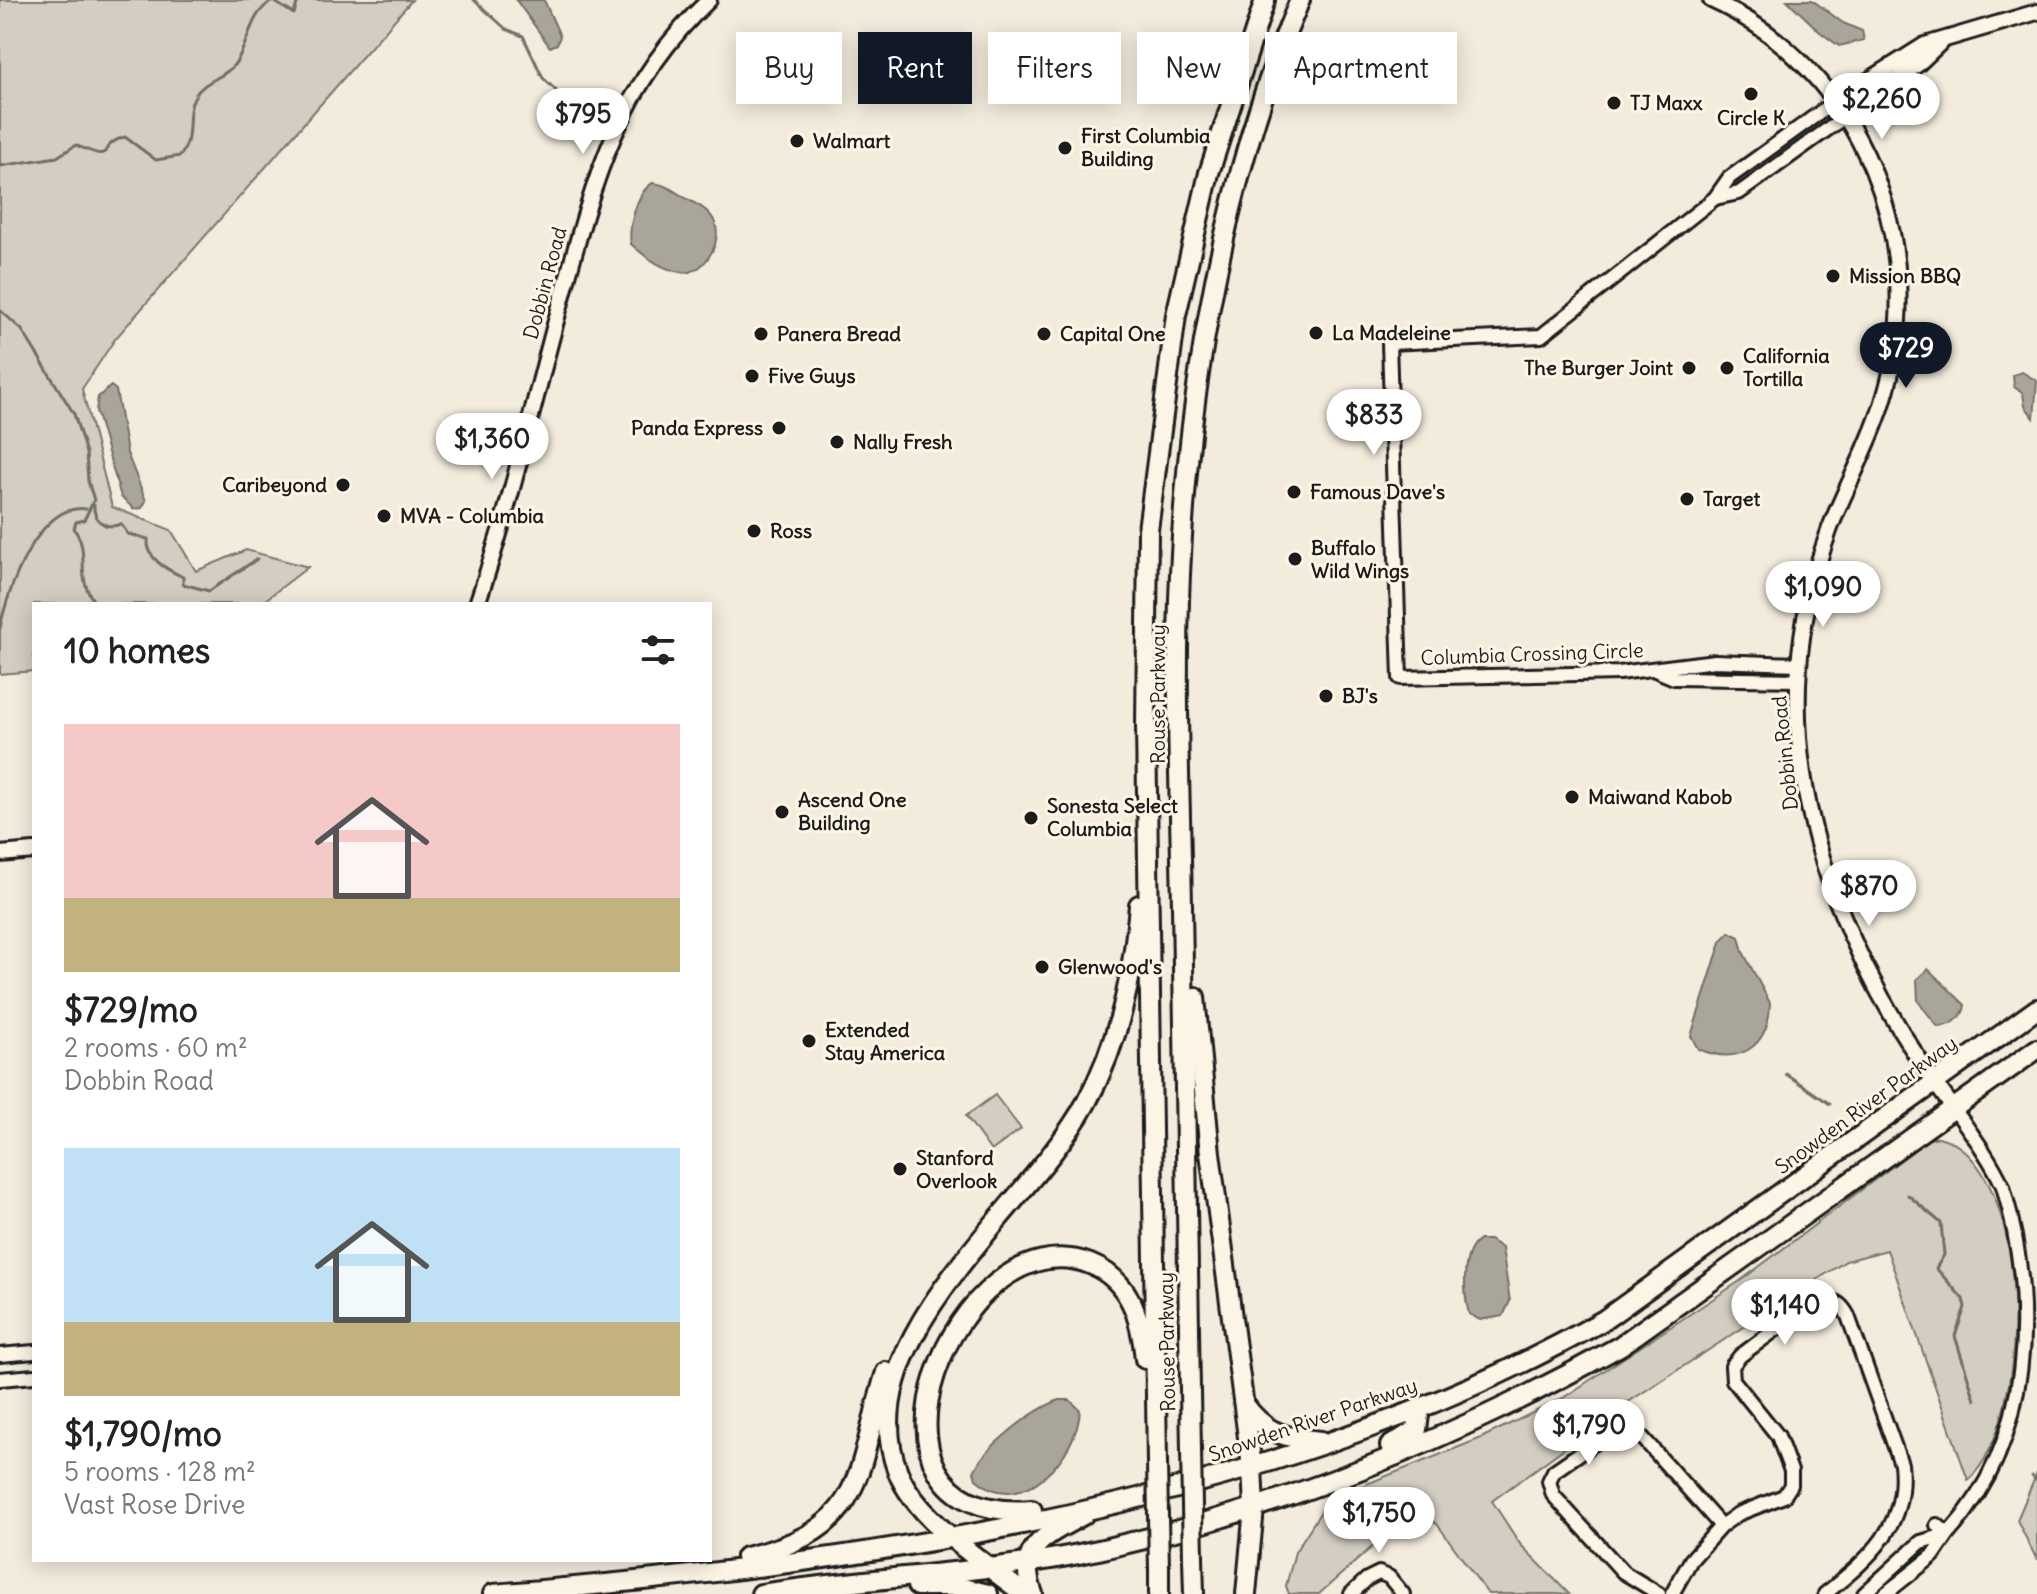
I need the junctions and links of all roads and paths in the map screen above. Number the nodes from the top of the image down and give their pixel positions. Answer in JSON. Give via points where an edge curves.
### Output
{"nodes":[{"id":1,"x":709,"y":0,"type":"edge"},
{"id":2,"x":1251,"y":0,"type":"edge"},
{"id":3,"x":1265,"y":0,"type":"edge"},
{"id":4,"x":1300,"y":0,"type":"edge"},
{"id":5,"x":1307,"y":0,"type":"edge"},
{"id":6,"x":1711,"y":0,"type":"edge"},
{"id":7,"x":2037,"y":12,"type":"edge"},
{"id":8,"x":1292,"y":19,"type":"junction"},
{"id":9,"x":1941,"y":42,"type":"junction"},
{"id":10,"x":1836,"y":101,"type":"junction"},
{"id":11,"x":1846,"y":116,"type":"junction"},
{"id":12,"x":1715,"y":198,"type":"junction"},
{"id":13,"x":1176,"y":315,"type":"junction"},
{"id":14,"x":478,"y":602,"type":"edge"},
{"id":15,"x":1799,"y":664,"type":"junction"},
{"id":16,"x":1655,"y":670,"type":"junction"},
{"id":17,"x":1798,"y":680,"type":"junction"},
{"id":18,"x":1147,"y":806,"type":"junction"},
{"id":19,"x":1181,"y":828,"type":"junction"},
{"id":20,"x":32,"y":851,"type":"edge"},
{"id":21,"x":0,"y":854,"type":"edge"},
{"id":22,"x":2037,"y":1009,"type":"edge"},
{"id":23,"x":2037,"y":1049,"type":"edge"},
{"id":24,"x":1935,"y":1083,"type":"junction"},
{"id":25,"x":1954,"y":1109,"type":"junction"},
{"id":26,"x":978,"y":1246,"type":"junction"},
{"id":27,"x":2034,"y":1349,"type":"edge"},
{"id":28,"x":32,"y":1352,"type":"edge"},
{"id":29,"x":0,"y":1355,"type":"edge"},
{"id":30,"x":2033,"y":1370,"type":"edge"},
{"id":31,"x":32,"y":1376,"type":"edge"},
{"id":32,"x":0,"y":1379,"type":"edge"},
{"id":33,"x":1243,"y":1401,"type":"junction"},
{"id":34,"x":1420,"y":1408,"type":"junction"},
{"id":35,"x":1331,"y":1441,"type":"junction"},
{"id":36,"x":1157,"y":1462,"type":"junction"},
{"id":37,"x":1252,"y":1467,"type":"junction"},
{"id":38,"x":1291,"y":1495,"type":"junction"},
{"id":39,"x":1099,"y":1506,"type":"junction"},
{"id":40,"x":1254,"y":1508,"type":"junction"},
{"id":41,"x":1937,"y":1525,"type":"dead end"},
{"id":42,"x":1721,"y":1526,"type":"junction"},
{"id":43,"x":1948,"y":1534,"type":"junction"},
{"id":44,"x":953,"y":1536,"type":"junction"},
{"id":45,"x":1026,"y":1563,"type":"junction"},
{"id":46,"x":989,"y":1566,"type":"junction"},
{"id":47,"x":1888,"y":1570,"type":"junction"},
{"id":48,"x":653,"y":1577,"type":"junction"},
{"id":49,"x":1900,"y":1584,"type":"junction"},
{"id":50,"x":493,"y":1594,"type":"edge"},
{"id":51,"x":761,"y":1594,"type":"edge"},
{"id":52,"x":850,"y":1594,"type":"edge"},
{"id":53,"x":988,"y":1594,"type":"edge"},
{"id":54,"x":1024,"y":1594,"type":"edge"},
{"id":55,"x":1033,"y":1594,"type":"edge"},
{"id":56,"x":1159,"y":1594,"type":"edge"},
{"id":57,"x":1194,"y":1594,"type":"edge"},
{"id":58,"x":1246,"y":1594,"type":"edge"},
{"id":59,"x":1351,"y":1594,"type":"edge"},
{"id":60,"x":1403,"y":1594,"type":"edge"},
{"id":61,"x":1659,"y":1594,"type":"edge"},
{"id":62,"x":1672,"y":1594,"type":"edge"},
{"id":63,"x":1825,"y":1594,"type":"edge"},
{"id":64,"x":1864,"y":1594,"type":"edge"},
{"id":65,"x":1885,"y":1594,"type":"edge"}],
"edges":[{"from":1,"to":14,"type":"street","name":"Dobbin Road","via":[[642,79],[605,152]]},
{"from":2,"to":13,"type":"main road","via":[[1215,117]]},
{"from":3,"to":13,"type":"main road","name":"Rouse Parkway","via":[[1212,160]]},
{"from":4,"to":8,"type":"main road","name":"Rouse Parkway"},
{"from":5,"to":8,"type":"main road"},
{"from":6,"to":10,"type":"street","name":"Dobbin Road","via":[[1771,36]]},
{"from":7,"to":9,"type":"street"},
{"from":8,"to":19,"type":"main road","name":"Rouse Parkway","via":[[1240,181],[1196,394],[1180,579]]},
{"from":9,"to":10,"type":"street","via":[[1904,55]]},
{"from":9,"to":11,"type":"street"},
{"from":10,"to":11,"type":"street","name":"Dobbin Road"},
{"from":10,"to":12,"type":"street","name":"Columbia Crossing Circle","via":[[1729,178]]},
{"from":11,"to":12,"type":"street","name":"Columbia Crossing Circle","via":[[1739,193]]},
{"from":11,"to":15,"type":"street","name":"Dobbin Road","via":[[1871,161],[1891,222],[1900,284],[1898,329],[1883,403],[1816,572]]},
{"from":12,"to":16,"type":"street","name":"Columbia Crossing Circle","via":[[1541,336],[1389,343],[1400,678]]},
{"from":13,"to":18,"type":"main road","name":"Rouse Parkway","via":[[1148,530]]},
{"from":15,"to":16,"type":"street","name":"Columbia Crossing Circle","via":[[1715,661]]},
{"from":15,"to":17,"type":"street","name":"Dobbin Road"},
{"from":16,"to":17,"type":"street","name":"Columbia Crossing Circle","via":[[1674,678]]},
{"from":17,"to":24,"type":"street","name":"Dobbin Road","via":[[1803,772],[1830,879],[1866,968]]},
{"from":18,"to":26,"type":"main road","via":[[1131,974],[1109,1051],[1066,1136]]},
{"from":18,"to":36,"type":"main road","name":"Rouse Parkway"},
{"from":19,"to":33,"type":"main road","via":[[1202,1085]]},
{"from":19,"to":57,"type":"main road","name":"Rouse Parkway","bridge":true},
{"from":20,"to":21,"type":"street"},
{"from":22,"to":24,"type":"main road","name":"Snowden River Parkway"},
{"from":23,"to":25,"type":"main road"},
{"from":24,"to":25,"type":"street","name":"Dobbin Road"},
{"from":24,"to":34,"type":"main road","name":"Snowden River Parkway","via":[[1604,1320],[1549,1351]]},
{"from":25,"to":27,"type":"street","via":[[1995,1169],[2013,1211],[2031,1288]]},
{"from":25,"to":38,"type":"main road","via":[[1620,1346],[1465,1425]]},
{"from":26,"to":44,"type":"main road","via":[[911,1341],[891,1407],[891,1451],[899,1474],[922,1510]]},
{"from":26,"to":48,"type":"main road","via":[[930,1287],[901,1335],[884,1379],[861,1474],[829,1521],[794,1543]]},
{"from":27,"to":30,"type":"street"},
{"from":28,"to":29,"type":"street"},
{"from":30,"to":43,"type":"street","via":[[2004,1454],[1977,1501]]},
{"from":31,"to":32,"type":"street"},
{"from":33,"to":35,"type":"main road","via":[[1255,1420],[1278,1435]]},
{"from":33,"to":37,"type":"main road"},
{"from":34,"to":35,"type":"main road","name":"Snowden River Parkway"},
{"from":34,"to":38,"type":"main road","via":[[1417,1429],[1406,1439]]},
{"from":35,"to":37,"type":"main road","name":"Snowden River Parkway"},
{"from":36,"to":39,"type":"main road","via":[[1141,1330],[1125,1292],[1093,1265],[1064,1258],[1027,1263],[1005,1276],[966,1317],[942,1358],[927,1402],[928,1452],[953,1490],[988,1509]]},
{"from":36,"to":56,"type":"main road","name":"Rouse Parkway","bridge":true},
{"from":37,"to":39,"type":"main road","name":"Snowden River Parkway"},
{"from":37,"to":40,"type":"main road"},
{"from":38,"to":40,"type":"main road"},
{"from":39,"to":44,"type":"main road","name":"Snowden River Parkway"},
{"from":39,"to":45,"type":"main road","via":[[1044,1538]]},
{"from":40,"to":45,"type":"main road","via":[[1103,1549]]},
{"from":40,"to":58,"type":"main road"},
{"from":41,"to":43,"type":"street"},
{"from":42,"to":61,"type":"street","via":[[1630,1428],[1618,1427],[1554,1471],[1549,1481],[1553,1495],[1623,1572]]},
{"from":42,"to":62,"type":"street","via":[[1691,1560]]},
{"from":42,"to":63,"type":"street","via":[[1784,1496],[1792,1478],[1778,1436],[1733,1380],[1732,1366],[1814,1305],[1836,1302],[1848,1316],[1901,1464],[1903,1483],[1885,1540]]},
{"from":43,"to":47,"type":"street","via":[[1921,1542]]},
{"from":43,"to":49,"type":"street","via":[[1933,1556]]},
{"from":44,"to":46,"type":"main road"},
{"from":44,"to":48,"type":"main road","name":"Snowden River Parkway"},
{"from":45,"to":46,"type":"main road"},
{"from":45,"to":55,"type":"main road"},
{"from":46,"to":51,"type":"main road"},
{"from":46,"to":54,"type":"main road"},
{"from":47,"to":49,"type":"street"},
{"from":47,"to":64,"type":"street"},
{"from":48,"to":50,"type":"main road","name":"Snowden River Parkway"},
{"from":49,"to":65,"type":"street"},
{"from":52,"to":53,"type":"main road","via":[[939,1585]]},
{"from":59,"to":60,"type":"street","via":[[1379,1573]]}]}
